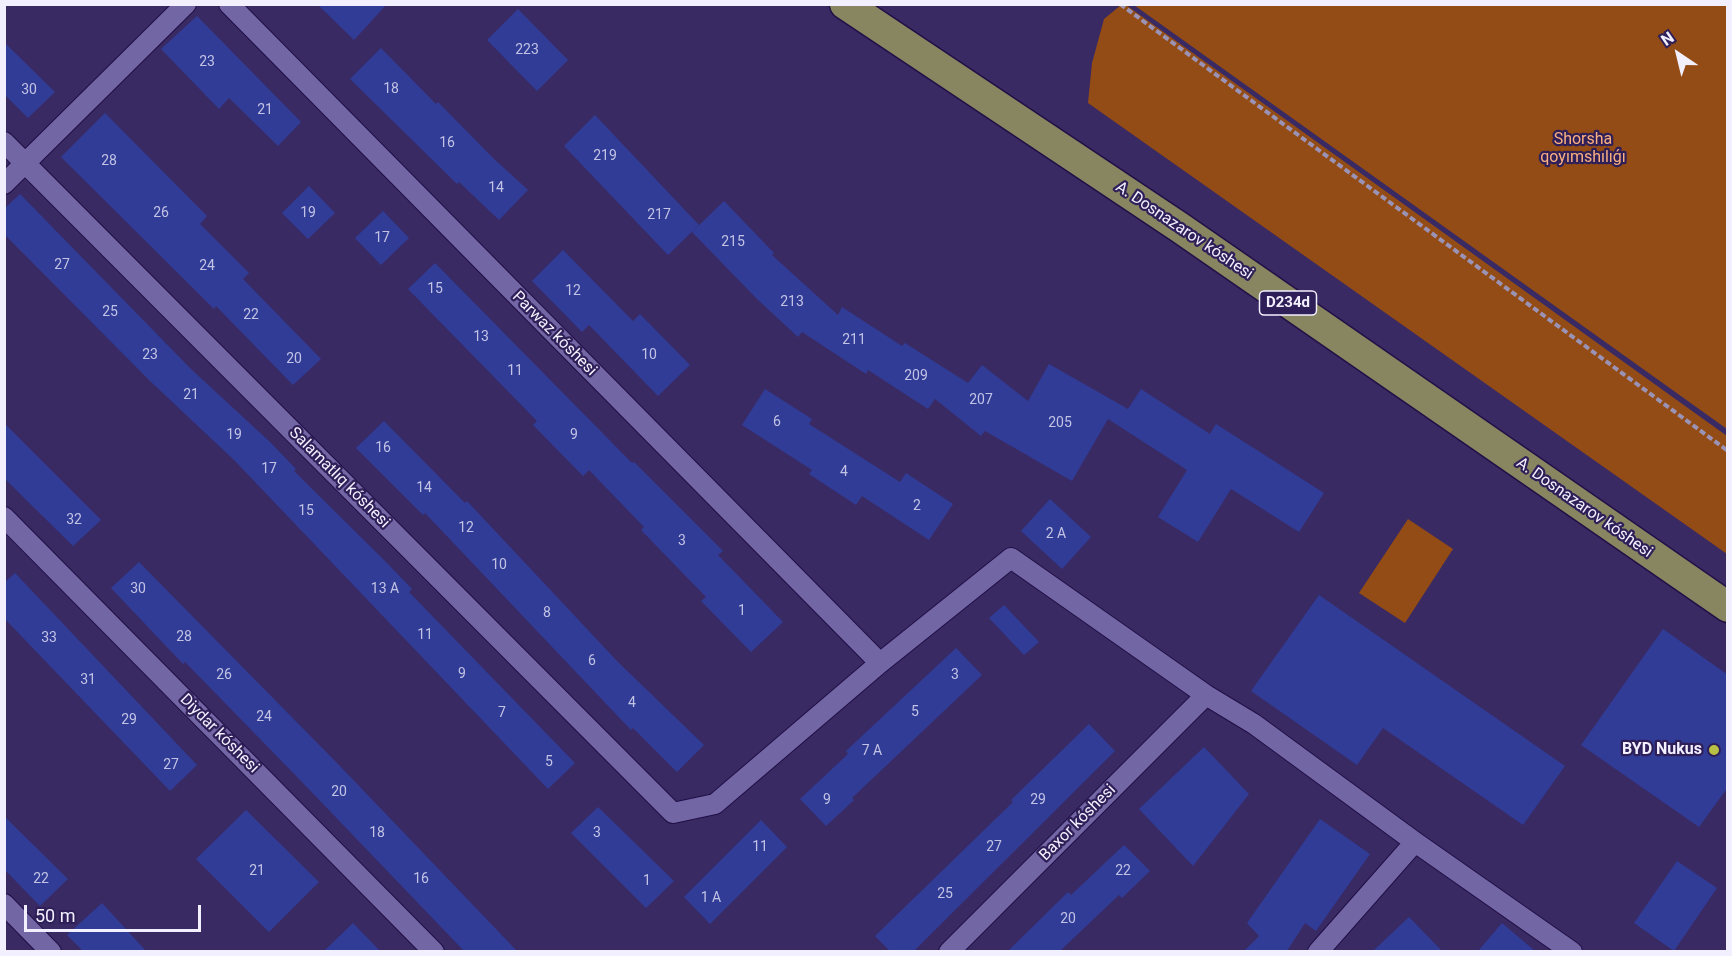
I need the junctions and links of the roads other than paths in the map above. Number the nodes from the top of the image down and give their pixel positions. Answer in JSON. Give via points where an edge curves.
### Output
{"nodes":[{"id":1,"x":186,"y":4,"type":"edge"},
{"id":2,"x":229,"y":4,"type":"edge"},
{"id":3,"x":845,"y":4,"type":"edge"},
{"id":4,"x":4,"y":142,"type":"edge"},
{"id":5,"x":25,"y":163,"type":"junction"},
{"id":6,"x":4,"y":184,"type":"edge"},
{"id":7,"x":4,"y":517,"type":"edge"},
{"id":8,"x":1728,"y":607,"type":"edge"},
{"id":9,"x":880,"y":663,"type":"junction"},
{"id":10,"x":1206,"y":695,"type":"junction"},
{"id":11,"x":1415,"y":842,"type":"junction"},
{"id":12,"x":4,"y":904,"type":"edge"},
{"id":13,"x":51,"y":951,"type":"edge"},
{"id":14,"x":434,"y":951,"type":"edge"},
{"id":15,"x":949,"y":951,"type":"edge"},
{"id":16,"x":1318,"y":951,"type":"edge"},
{"id":17,"x":1572,"y":951,"type":"edge"}],
"edges":[{"from":1,"to":5,"type":"street"},
{"from":2,"to":9,"type":"street","name":"Parwaz kóshesi"},
{"from":3,"to":8,"type":"main road","name":"A. Dosnazarov kóshesi","number":"D234d","via":[[1189,234]]},
{"from":4,"to":5,"type":"street","name":"Salamatlıq kóshesi"},
{"from":5,"to":6,"type":"street"},
{"from":5,"to":9,"type":"street","name":"Salamatlıq kóshesi","via":[[673,813],[716,804]]},
{"from":7,"to":14,"type":"street","name":"Diydar kóshesi"},
{"from":9,"to":10,"type":"street","via":[[1011,558]]},
{"from":10,"to":11,"type":"street","via":[[1254,724]]},
{"from":10,"to":15,"type":"street","name":"Baxor kóshesi"},
{"from":11,"to":16,"type":"street"},
{"from":11,"to":17,"type":"street"},
{"from":12,"to":13,"type":"street"}]}
